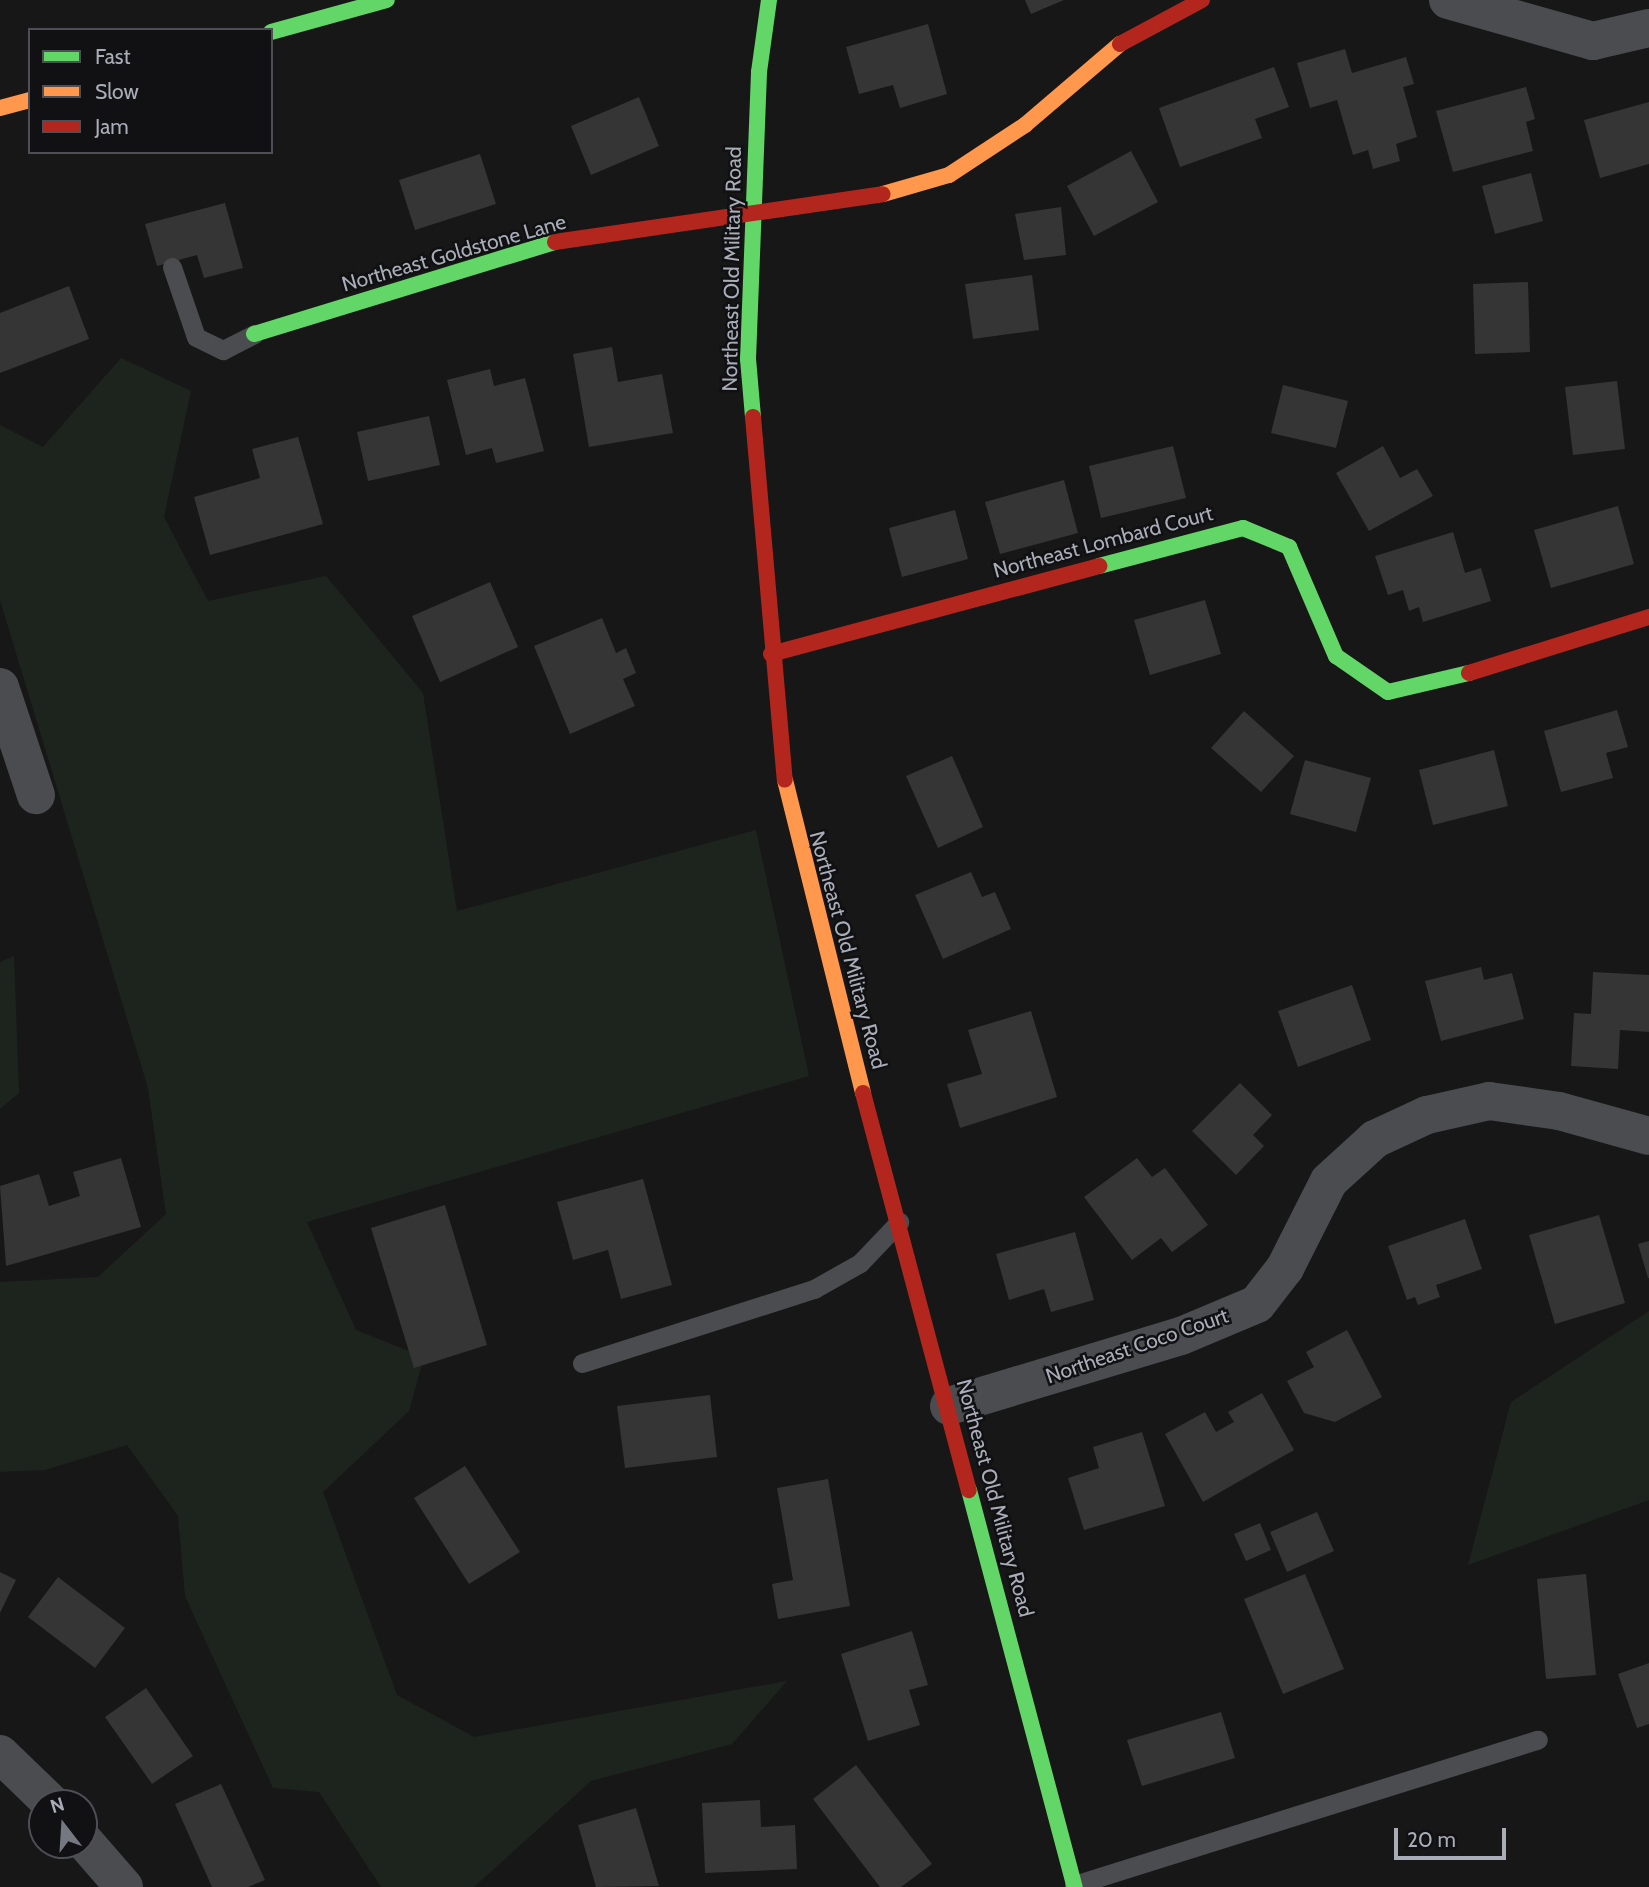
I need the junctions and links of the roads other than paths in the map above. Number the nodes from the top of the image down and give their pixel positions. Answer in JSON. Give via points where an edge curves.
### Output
{"nodes":[{"id":1,"x":387,"y":0,"type":"edge"},
{"id":2,"x":769,"y":0,"type":"edge"},
{"id":3,"x":1202,"y":0,"type":"edge"},
{"id":4,"x":1448,"y":0,"type":"edge"},
{"id":5,"x":1649,"y":28,"type":"edge"},
{"id":6,"x":273,"y":31,"type":"edge"},
{"id":7,"x":28,"y":101,"type":"edge"},
{"id":8,"x":0,"y":108,"type":"edge"},
{"id":9,"x":752,"y":214,"type":"junction"},
{"id":10,"x":173,"y":267,"type":"dead end"},
{"id":11,"x":254,"y":334,"type":"joint"},
{"id":12,"x":1649,"y":617,"type":"edge"},
{"id":13,"x":771,"y":654,"type":"junction"},
{"id":14,"x":0,"y":687,"type":"edge"},
{"id":15,"x":36,"y":795,"type":"dead end"},
{"id":16,"x":1649,"y":1136,"type":"edge"},
{"id":17,"x":900,"y":1221,"type":"junction"},
{"id":18,"x":582,"y":1363,"type":"dead end"},
{"id":19,"x":949,"y":1406,"type":"junction"},
{"id":20,"x":1538,"y":1740,"type":"dead end"},
{"id":21,"x":0,"y":1754,"type":"edge"},
{"id":22,"x":36,"y":1789,"type":"edge"},
{"id":23,"x":98,"y":1857,"type":"edge"},
{"id":24,"x":1072,"y":1886,"type":"edge"},
{"id":25,"x":124,"y":1887,"type":"edge"}],
"edges":[{"from":1,"to":6,"type":"street"},
{"from":2,"to":9,"type":"street","name":"Northeast Old Military Road"},
{"from":3,"to":9,"type":"street","name":"Northeast Goldstone Lane","via":[[1134,34],[1081,72],[1025,125],[949,175],[892,194]]},
{"from":4,"to":5,"type":"street","via":[[1593,41]]},
{"from":7,"to":8,"type":"street"},
{"from":9,"to":11,"type":"street","name":"Northeast Goldstone Lane","via":[[560,241]]},
{"from":9,"to":13,"type":"street","name":"Northeast Old Military Road","via":[[748,359]]},
{"from":10,"to":11,"type":"lane","via":[[196,337],[223,350]]},
{"from":12,"to":13,"type":"street","name":"Northeast Lombard Court","via":[[1433,684],[1388,692],[1336,656],[1289,547],[1243,528]]},
{"from":13,"to":17,"type":"street","name":"Northeast Old Military Road","via":[[788,806]]},
{"from":14,"to":15,"type":"street"},
{"from":16,"to":19,"type":"street","name":"Northeast Coco Court","via":[[1559,1111],[1489,1101],[1427,1115],[1375,1139],[1329,1181],[1285,1268],[1257,1304],[1181,1336]]},
{"from":17,"to":18,"type":"lane","via":[[860,1263],[814,1289]]},
{"from":17,"to":19,"type":"street","name":"Northeast Old Military Road"},
{"from":19,"to":24,"type":"street","name":"Northeast Old Military Road"},
{"from":20,"to":24,"type":"lane"},
{"from":21,"to":22,"type":"street"},
{"from":23,"to":25,"type":"street"}]}
